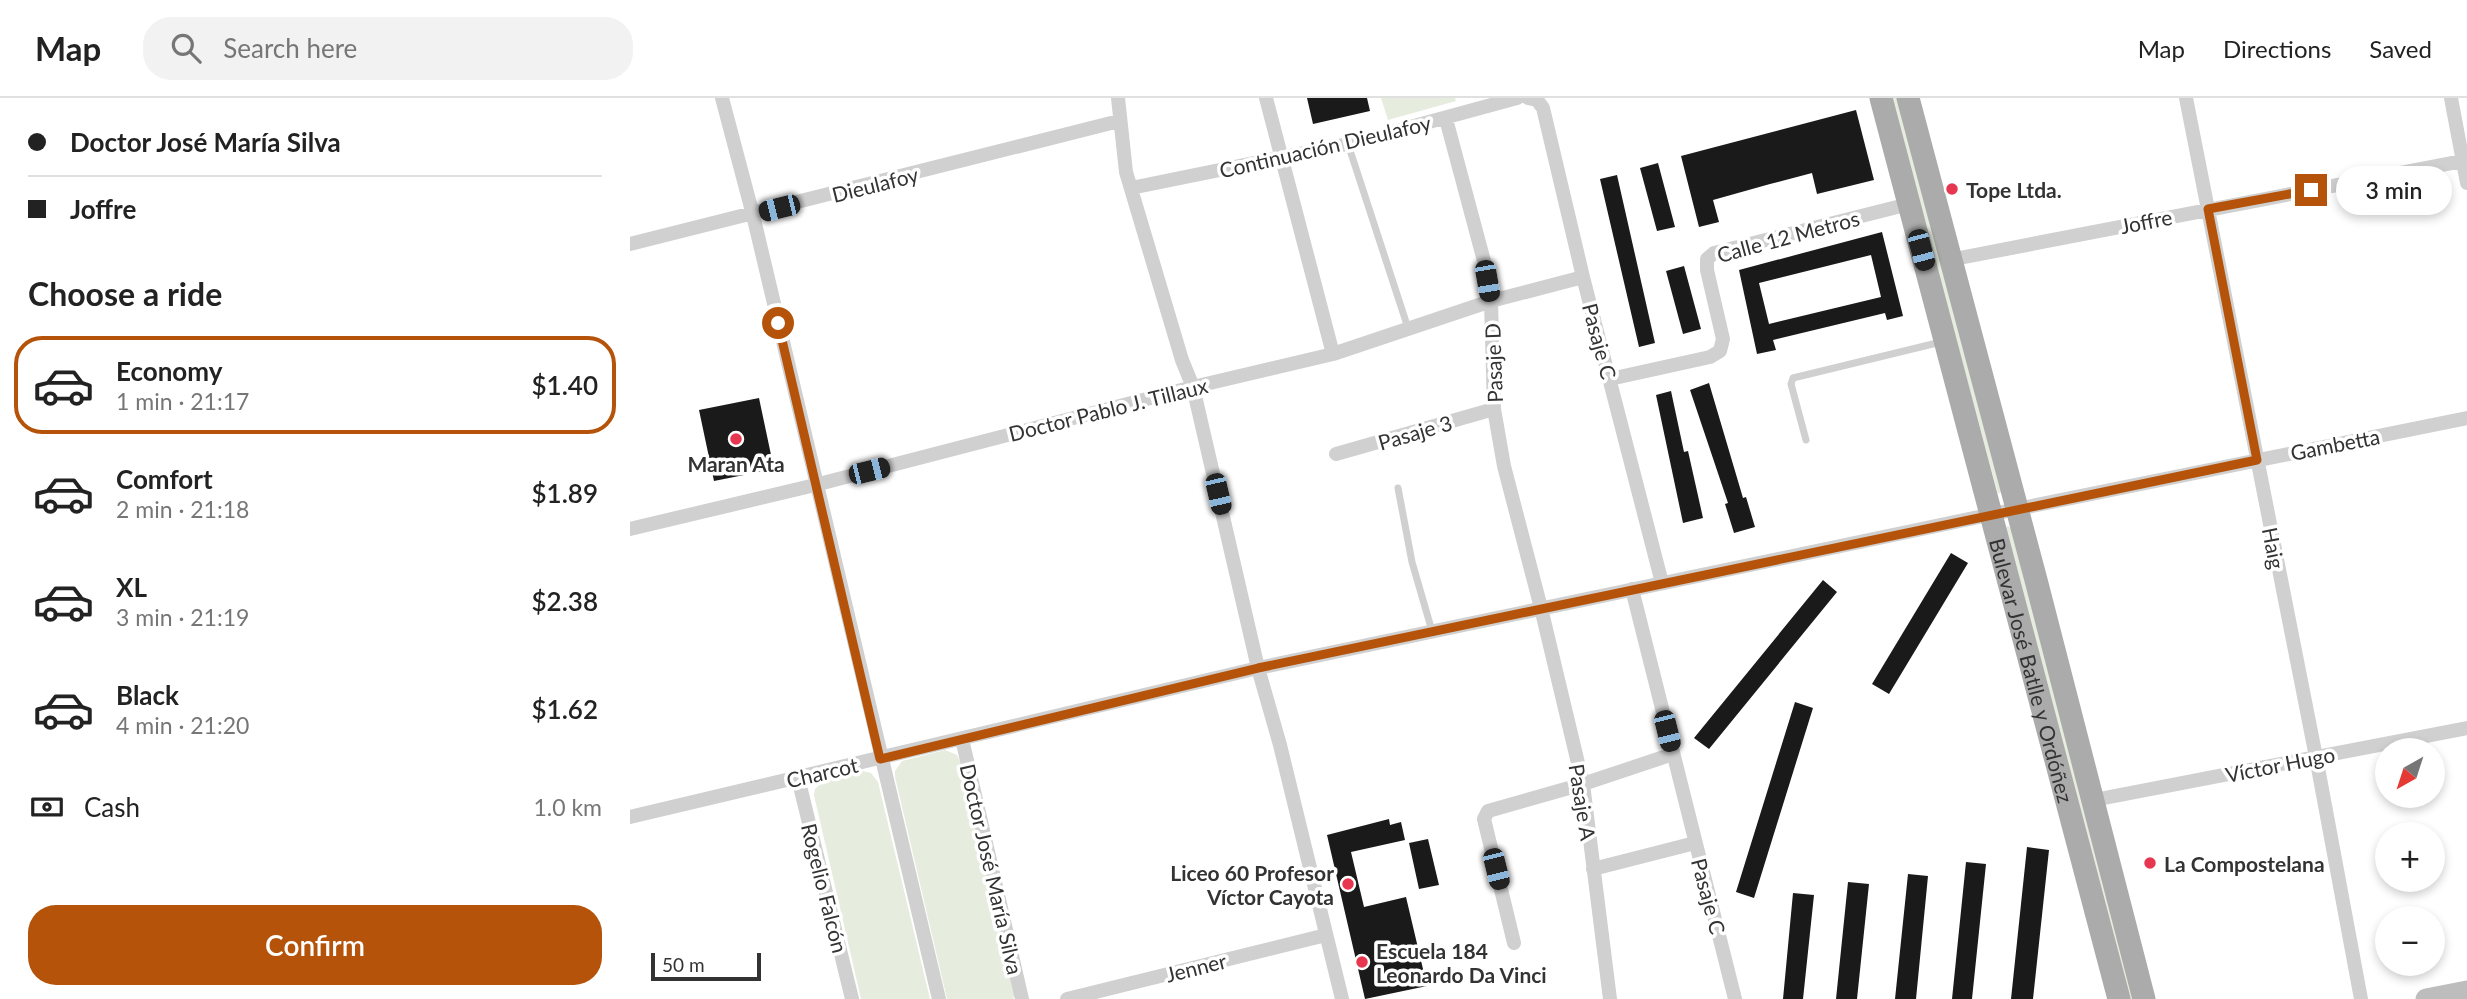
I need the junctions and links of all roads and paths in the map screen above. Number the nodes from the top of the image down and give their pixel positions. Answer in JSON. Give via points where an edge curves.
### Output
{"nodes":[{"id":1,"x":722,"y":98,"type":"edge"},
{"id":2,"x":1118,"y":98,"type":"edge"},
{"id":3,"x":1266,"y":98,"type":"edge"},
{"id":4,"x":1517,"y":98,"type":"edge"},
{"id":5,"x":1881,"y":98,"type":"edge"},
{"id":6,"x":1908,"y":98,"type":"edge"},
{"id":7,"x":2186,"y":98,"type":"edge"},
{"id":8,"x":2451,"y":98,"type":"edge"},
{"id":9,"x":1533,"y":99,"type":"edge"},
{"id":10,"x":1446,"y":118,"type":"junction"},
{"id":11,"x":1119,"y":121,"type":"junction"},
{"id":12,"x":1348,"y":144,"type":"junction"},
{"id":13,"x":1281,"y":158,"type":"junction"},
{"id":14,"x":2465,"y":160,"type":"edge"},
{"id":15,"x":2467,"y":183,"type":"edge"},
{"id":16,"x":1131,"y":188,"type":"junction"},
{"id":17,"x":1909,"y":204,"type":"junction"},
{"id":18,"x":2208,"y":209,"type":"junction"},
{"id":19,"x":753,"y":215,"type":"junction"},
{"id":20,"x":630,"y":244,"type":"edge"},
{"id":21,"x":1949,"y":260,"type":"junction"},
{"id":22,"x":1583,"y":277,"type":"junction"},
{"id":23,"x":1491,"y":301,"type":"junction"},
{"id":24,"x":1408,"y":328,"type":"junction"},
{"id":25,"x":1945,"y":341,"type":"junction"},
{"id":26,"x":1333,"y":354,"type":"junction"},
{"id":27,"x":1610,"y":379,"type":"junction"},
{"id":28,"x":1193,"y":387,"type":"junction"},
{"id":29,"x":1494,"y":409,"type":"junction"},
{"id":30,"x":2467,"y":418,"type":"edge"},
{"id":31,"x":1806,"y":440,"type":"dead end"},
{"id":32,"x":1336,"y":454,"type":"dead end"},
{"id":33,"x":2257,"y":460,"type":"junction"},
{"id":34,"x":815,"y":485,"type":"junction"},
{"id":35,"x":1398,"y":488,"type":"dead end"},
{"id":36,"x":2017,"y":509,"type":"junction"},
{"id":37,"x":1992,"y":514,"type":"junction"},
{"id":38,"x":630,"y":529,"type":"edge"},
{"id":39,"x":1662,"y":583,"type":"junction"},
{"id":40,"x":1632,"y":589,"type":"junction"},
{"id":41,"x":1541,"y":608,"type":"junction"},
{"id":42,"x":1432,"y":631,"type":"junction"},
{"id":43,"x":1258,"y":668,"type":"junction"},
{"id":44,"x":2467,"y":728,"type":"edge"},
{"id":45,"x":962,"y":739,"type":"junction"},
{"id":46,"x":1673,"y":754,"type":"junction"},
{"id":47,"x":2316,"y":757,"type":"junction"},
{"id":48,"x":880,"y":759,"type":"junction"},
{"id":49,"x":798,"y":778,"type":"junction"},
{"id":50,"x":1583,"y":784,"type":"junction"},
{"id":51,"x":2094,"y":800,"type":"junction"},
{"id":52,"x":630,"y":817,"type":"edge"},
{"id":53,"x":1695,"y":844,"type":"junction"},
{"id":54,"x":1593,"y":869,"type":"junction"},
{"id":55,"x":1326,"y":935,"type":"junction"},
{"id":56,"x":1514,"y":943,"type":"dead end"},
{"id":57,"x":2467,"y":991,"type":"edge"},
{"id":58,"x":2118,"y":998,"type":"edge"},
{"id":59,"x":852,"y":999,"type":"edge"},
{"id":60,"x":939,"y":999,"type":"edge"},
{"id":61,"x":1022,"y":999,"type":"edge"},
{"id":62,"x":1067,"y":999,"type":"edge"},
{"id":63,"x":1342,"y":999,"type":"edge"},
{"id":64,"x":1610,"y":999,"type":"edge"},
{"id":65,"x":1735,"y":999,"type":"edge"},
{"id":66,"x":2144,"y":999,"type":"edge"},
{"id":67,"x":2361,"y":999,"type":"edge"},
{"id":68,"x":2426,"y":999,"type":"edge"}],
"edges":[{"from":1,"to":19,"type":"street"},
{"from":2,"to":11,"type":"street"},
{"from":3,"to":13,"type":"street"},
{"from":4,"to":10,"type":"street","name":"Continuación Dieulafoy"},
{"from":5,"to":17,"type":"main road","name":"Bulevar José Batlle y Ordóñez"},
{"from":6,"to":21,"type":"main road","name":"Bulevar José Batlle y Ordóñez"},
{"from":7,"to":18,"type":"street","name":"Haig"},
{"from":8,"to":14,"type":"street"},
{"from":9,"to":22,"type":"street","name":"Pasaje C","via":[[1543,108]]},
{"from":10,"to":12,"type":"street","name":"Continuación Dieulafoy"},
{"from":10,"to":23,"type":"street","name":"Pasaje D"},
{"from":11,"to":16,"type":"street"},
{"from":11,"to":19,"type":"street","name":"Dieulafoy"},
{"from":12,"to":13,"type":"street","name":"Continuación Dieulafoy"},
{"from":12,"to":24,"type":"lane"},
{"from":13,"to":16,"type":"street","name":"Continuación Dieulafoy"},
{"from":13,"to":26,"type":"street"},
{"from":14,"to":15,"type":"street"},
{"from":14,"to":18,"type":"street","name":"Joffre"},
{"from":16,"to":28,"type":"street"},
{"from":17,"to":25,"type":"main road","name":"Bulevar José Batlle y Ordóñez"},
{"from":17,"to":27,"type":"street","name":"Calle 12 Metros","via":[[1714,253],[1707,259],[1707,270],[1723,339],[1720,351]]},
{"from":18,"to":21,"type":"street","name":"Joffre"},
{"from":18,"to":33,"type":"street","name":"Haig"},
{"from":19,"to":20,"type":"street","name":"Dieulafoy"},
{"from":19,"to":34,"type":"street"},
{"from":21,"to":36,"type":"main road","name":"Bulevar José Batlle y Ordóñez"},
{"from":22,"to":23,"type":"street","name":"Doctor Pablo J. Tillaux"},
{"from":22,"to":27,"type":"street","name":"Pasaje C"},
{"from":23,"to":24,"type":"street","name":"Doctor Pablo J. Tillaux"},
{"from":23,"to":29,"type":"street","name":"Pasaje D"},
{"from":24,"to":26,"type":"street","name":"Doctor Pablo J. Tillaux"},
{"from":25,"to":31,"type":"lane","via":[[1793,378]]},
{"from":25,"to":37,"type":"main road","name":"Bulevar José Batlle y Ordóñez"},
{"from":26,"to":28,"type":"street","name":"Doctor Pablo J. Tillaux"},
{"from":27,"to":39,"type":"street","name":"Pasaje C"},
{"from":28,"to":34,"type":"street","name":"Doctor Pablo J. Tillaux"},
{"from":28,"to":43,"type":"street"},
{"from":29,"to":32,"type":"street","name":"Pasaje 3"},
{"from":29,"to":41,"type":"street","name":"Pasaje D","via":[[1508,488]]},
{"from":30,"to":33,"type":"street","name":"Gambetta"},
{"from":33,"to":36,"type":"street","name":"Gambetta"},
{"from":33,"to":47,"type":"street","name":"Haig"},
{"from":34,"to":38,"type":"street","name":"Doctor Pablo J. Tillaux"},
{"from":34,"to":48,"type":"street"},
{"from":35,"to":42,"type":"lane"},
{"from":36,"to":37,"type":"street","name":"Gambetta"},
{"from":36,"to":51,"type":"main road","name":"Bulevar José Batlle y Ordóñez"},
{"from":37,"to":39,"type":"street","name":"Gambetta"},
{"from":37,"to":58,"type":"main road","name":"Bulevar José Batlle y Ordóñez"},
{"from":39,"to":40,"type":"street","name":"Gambetta"},
{"from":40,"to":41,"type":"street","name":"Gambetta"},
{"from":40,"to":46,"type":"street","name":"Pasaje C"},
{"from":41,"to":42,"type":"street","name":"Gambetta"},
{"from":41,"to":50,"type":"street","name":"Pasaje A"},
{"from":42,"to":43,"type":"street","name":"Gambetta"},
{"from":43,"to":45,"type":"street","name":"Charcot"},
{"from":43,"to":55,"type":"street"},
{"from":44,"to":47,"type":"street","name":"Víctor Hugo"},
{"from":45,"to":48,"type":"street","name":"Charcot"},
{"from":45,"to":61,"type":"street","name":"Doctor José María Silva"},
{"from":46,"to":50,"type":"street"},
{"from":46,"to":53,"type":"street","name":"Pasaje C"},
{"from":47,"to":51,"type":"street","name":"Víctor Hugo"},
{"from":47,"to":67,"type":"street","name":"Haig"},
{"from":48,"to":49,"type":"street","name":"Charcot"},
{"from":48,"to":60,"type":"street"},
{"from":49,"to":52,"type":"street","name":"Charcot"},
{"from":49,"to":59,"type":"street","name":"Rogelio Falcón"},
{"from":50,"to":54,"type":"street","name":"Pasaje A"},
{"from":50,"to":56,"type":"street","via":[[1488,811],[1483,819]]},
{"from":51,"to":66,"type":"main road","name":"Bulevar José Batlle y Ordóñez"},
{"from":53,"to":54,"type":"street"},
{"from":53,"to":65,"type":"street","name":"Pasaje C"},
{"from":54,"to":64,"type":"street","name":"Pasaje A"},
{"from":55,"to":62,"type":"street","name":"Jenner"},
{"from":55,"to":63,"type":"street"},
{"from":57,"to":68,"type":"main road"}]}
